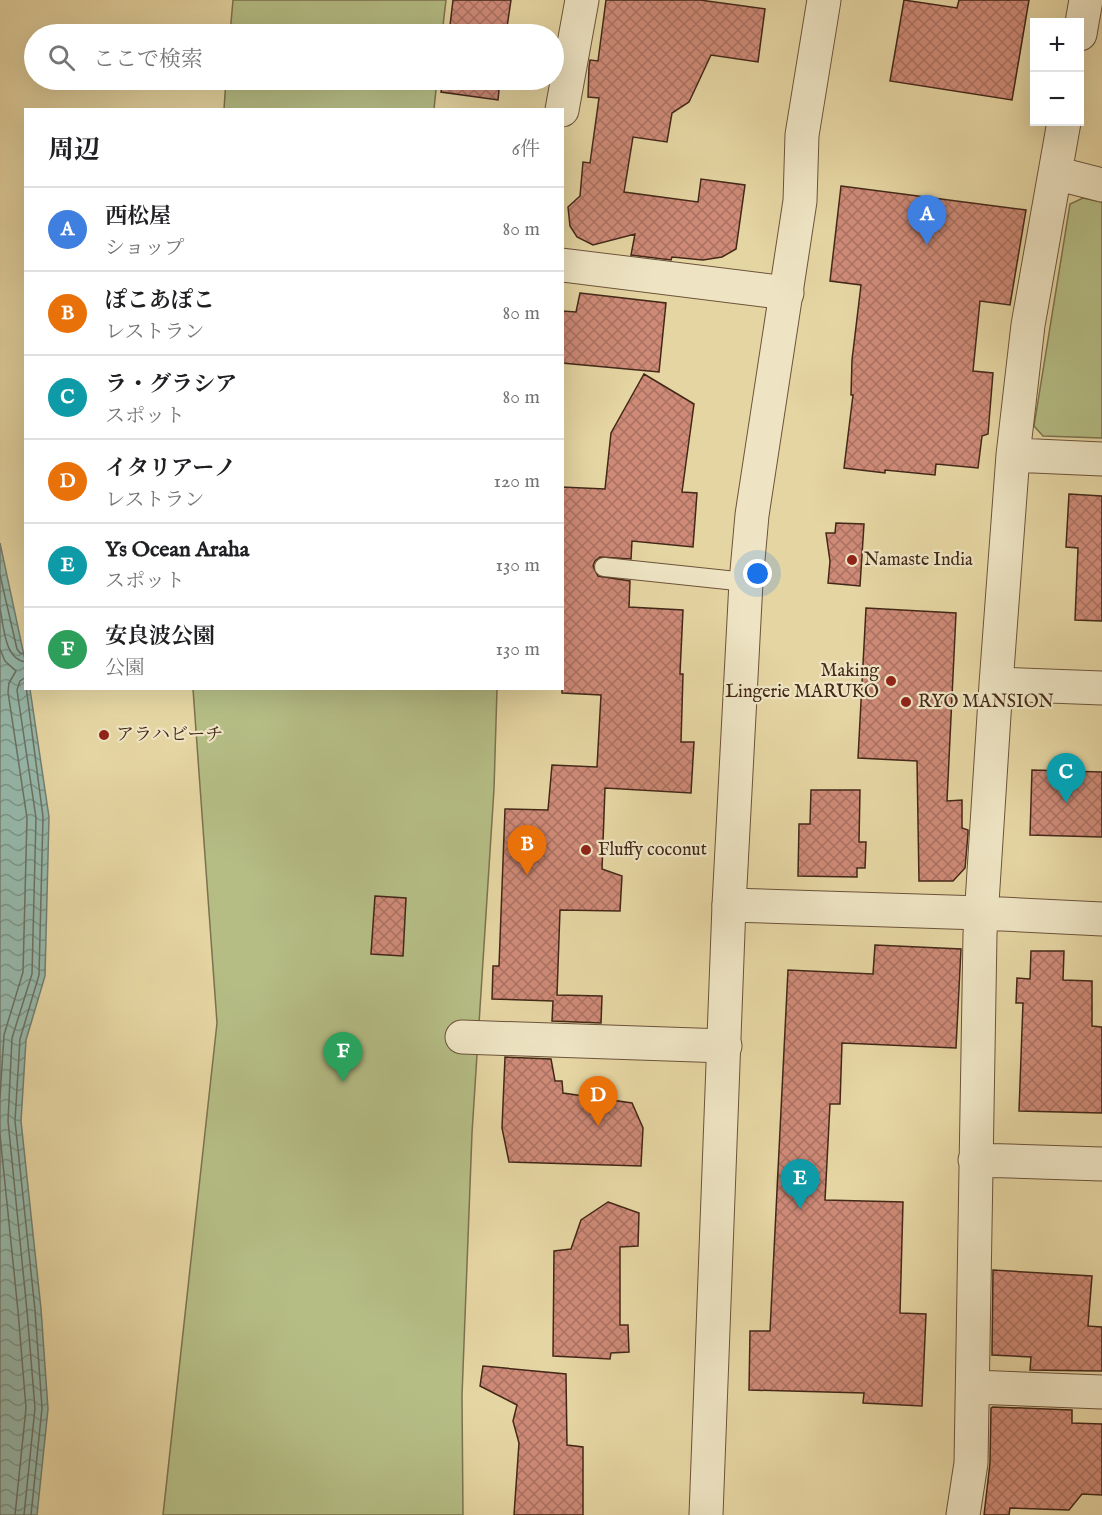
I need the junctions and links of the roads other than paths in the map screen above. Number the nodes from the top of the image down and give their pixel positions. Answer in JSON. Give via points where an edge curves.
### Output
{"nodes":[{"id":1,"x":582,"y":0,"type":"edge"},
{"id":2,"x":824,"y":0,"type":"edge"},
{"id":3,"x":1086,"y":0,"type":"edge"},
{"id":4,"x":1083,"y":18,"type":"edge"},
{"id":5,"x":562,"y":108,"type":"edge"},
{"id":6,"x":1063,"y":126,"type":"edge"},
{"id":7,"x":1055,"y":173,"type":"junction"},
{"id":8,"x":1102,"y":184,"type":"edge"},
{"id":9,"x":564,"y":265,"type":"edge"},
{"id":10,"x":787,"y":293,"type":"junction"},
{"id":11,"x":1012,"y":455,"type":"junction"},
{"id":12,"x":1102,"y":459,"type":"edge"},
{"id":13,"x":604,"y":567,"type":"dead end"},
{"id":14,"x":746,"y":582,"type":"junction"},
{"id":15,"x":996,"y":684,"type":"junction"},
{"id":16,"x":1102,"y":688,"type":"edge"},
{"id":17,"x":729,"y":905,"type":"junction"},
{"id":18,"x":981,"y":913,"type":"junction"},
{"id":19,"x":1102,"y":920,"type":"edge"},
{"id":20,"x":462,"y":1037,"type":"dead end"},
{"id":21,"x":724,"y":1046,"type":"junction"},
{"id":22,"x":975,"y":1160,"type":"junction"},
{"id":23,"x":1102,"y":1164,"type":"edge"},
{"id":24,"x":973,"y":1387,"type":"junction"},
{"id":25,"x":1102,"y":1392,"type":"edge"},
{"id":26,"x":706,"y":1515,"type":"edge"},
{"id":27,"x":963,"y":1515,"type":"edge"}],
"edges":[{"from":1,"to":5,"type":"street"},
{"from":2,"to":10,"type":"street","via":[[802,135],[800,201]]},
{"from":3,"to":4,"type":"street"},
{"from":6,"to":7,"type":"street"},
{"from":7,"to":8,"type":"street"},
{"from":7,"to":11,"type":"street","via":[[1028,325]]},
{"from":9,"to":10,"type":"street"},
{"from":10,"to":14,"type":"street","via":[[752,515]]},
{"from":11,"to":12,"type":"street"},
{"from":11,"to":15,"type":"street"},
{"from":13,"to":14,"type":"lane"},
{"from":14,"to":17,"type":"street"},
{"from":15,"to":16,"type":"street"},
{"from":15,"to":18,"type":"street"},
{"from":17,"to":18,"type":"street"},
{"from":17,"to":21,"type":"street"},
{"from":18,"to":19,"type":"street"},
{"from":18,"to":22,"type":"street"},
{"from":20,"to":21,"type":"street"},
{"from":21,"to":26,"type":"street"},
{"from":22,"to":23,"type":"street"},
{"from":22,"to":24,"type":"street"},
{"from":24,"to":25,"type":"street"},
{"from":24,"to":27,"type":"street","via":[[971,1463]]}]}
